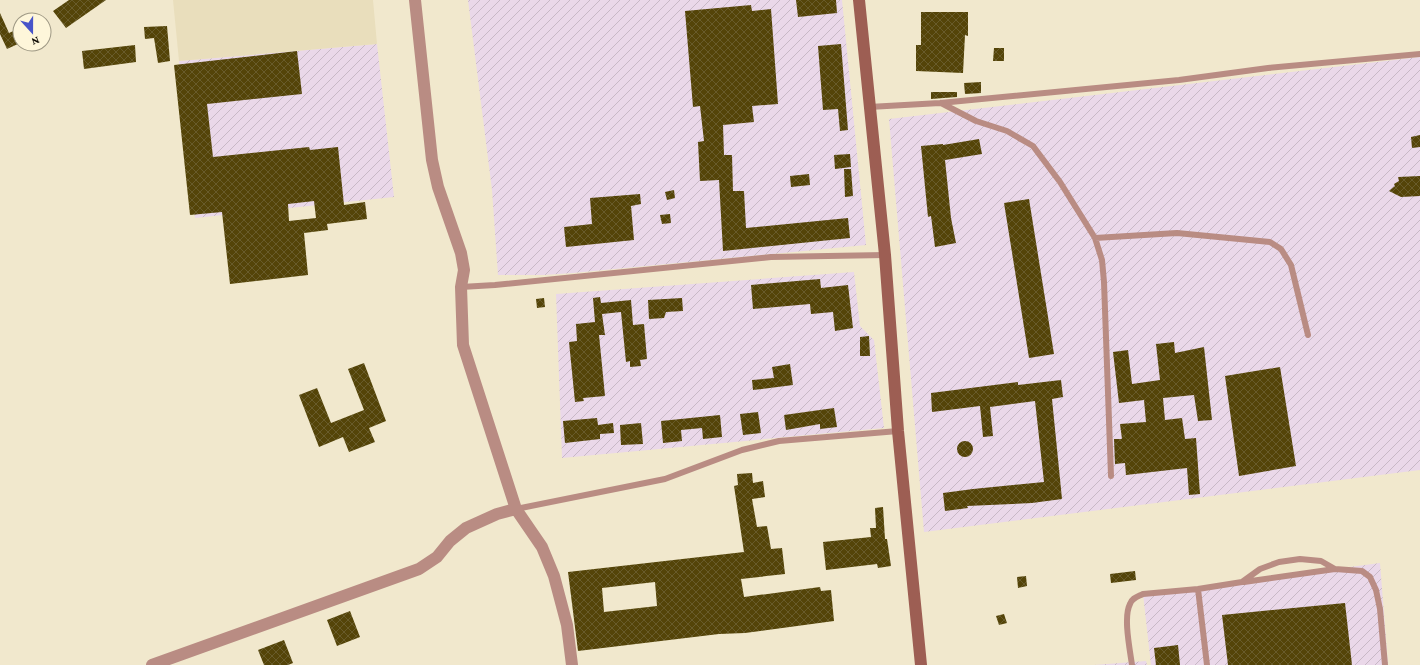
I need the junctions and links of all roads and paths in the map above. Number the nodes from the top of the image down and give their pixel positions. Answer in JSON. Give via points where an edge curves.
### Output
{"nodes":[{"id":1,"x":416,"y":0,"type":"edge"},
{"id":2,"x":859,"y":0,"type":"edge"},
{"id":3,"x":1420,"y":54,"type":"edge"},
{"id":4,"x":940,"y":103,"type":"junction"},
{"id":5,"x":869,"y":107,"type":"junction"},
{"id":6,"x":1095,"y":238,"type":"junction"},
{"id":7,"x":885,"y":255,"type":"junction"},
{"id":8,"x":461,"y":287,"type":"junction"},
{"id":9,"x":1308,"y":335,"type":"dead end"},
{"id":10,"x":898,"y":431,"type":"junction"},
{"id":11,"x":1111,"y":476,"type":"dead end"},
{"id":12,"x":516,"y":509,"type":"junction"},
{"id":13,"x":1335,"y":568,"type":"junction"},
{"id":14,"x":1242,"y":582,"type":"junction"},
{"id":15,"x":1198,"y":589,"type":"junction"},
{"id":16,"x":152,"y":665,"type":"edge"},
{"id":17,"x":572,"y":665,"type":"edge"},
{"id":18,"x":921,"y":665,"type":"edge"},
{"id":19,"x":1132,"y":665,"type":"edge"},
{"id":20,"x":1207,"y":665,"type":"edge"},
{"id":21,"x":1385,"y":665,"type":"edge"}],
"edges":[{"from":1,"to":8,"type":"street","via":[[432,160],[438,187],[461,253],[464,270]]},
{"from":2,"to":5,"type":"street"},
{"from":3,"to":4,"type":"lane"},
{"from":4,"to":5,"type":"lane"},
{"from":4,"to":6,"type":"lane","via":[[976,121],[1007,131],[1033,146],[1060,182]]},
{"from":5,"to":7,"type":"street"},
{"from":6,"to":9,"type":"lane","via":[[1176,233],[1270,242],[1280,249],[1291,265]]},
{"from":6,"to":11,"type":"lane","via":[[1102,260],[1104,282]]},
{"from":7,"to":8,"type":"lane","via":[[771,257]]},
{"from":7,"to":10,"type":"street"},
{"from":8,"to":12,"type":"street","via":[[463,345]]},
{"from":10,"to":12,"type":"lane","via":[[779,441],[742,450],[665,479]]},
{"from":10,"to":18,"type":"street"},
{"from":12,"to":16,"type":"street","via":[[466,528],[450,541],[437,557],[419,569]]},
{"from":12,"to":17,"type":"street","via":[[542,547],[554,576],[567,625]]},
{"from":13,"to":14,"type":"lane"},
{"from":13,"to":14,"type":"lane","via":[[1321,562],[1300,559],[1279,562],[1260,569]]},
{"from":13,"to":21,"type":"lane","via":[[1362,571],[1370,577],[1380,609]]},
{"from":14,"to":15,"type":"lane"},
{"from":15,"to":19,"type":"lane","via":[[1142,594],[1130,602],[1128,625]]},
{"from":15,"to":20,"type":"lane"}]}
